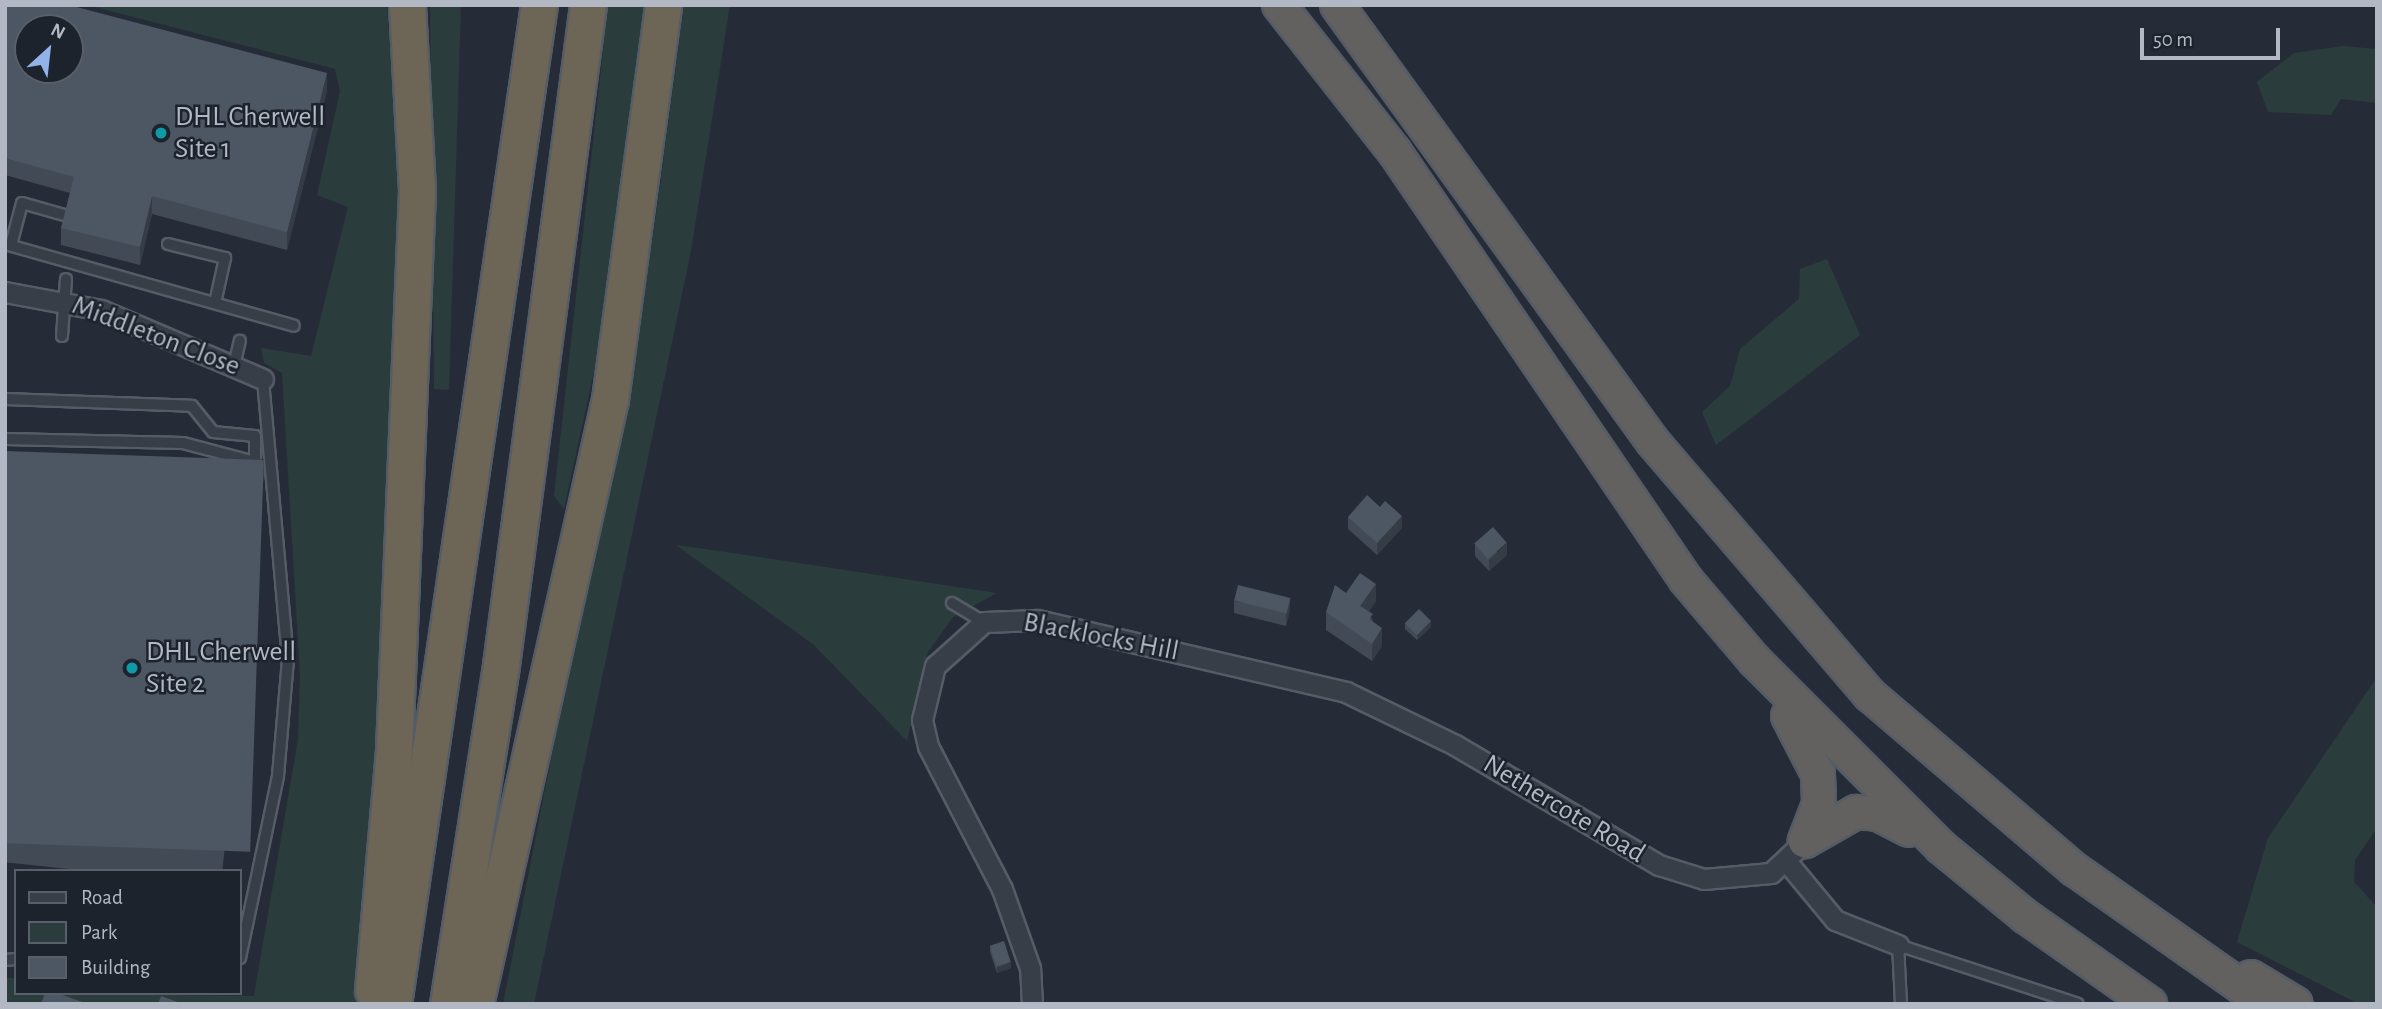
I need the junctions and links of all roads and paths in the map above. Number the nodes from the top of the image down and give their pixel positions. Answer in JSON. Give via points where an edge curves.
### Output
{"nodes":[{"id":1,"x":407,"y":5,"type":"edge"},
{"id":2,"x":539,"y":5,"type":"edge"},
{"id":3,"x":588,"y":5,"type":"edge"},
{"id":4,"x":663,"y":5,"type":"edge"},
{"id":5,"x":1279,"y":5,"type":"edge"},
{"id":6,"x":1338,"y":5,"type":"edge"},
{"id":7,"x":64,"y":215,"type":"edge"},
{"id":8,"x":8,"y":244,"type":"edge"},
{"id":9,"x":168,"y":244,"type":"dead end"},
{"id":10,"x":66,"y":279,"type":"dead end"},
{"id":11,"x":5,"y":292,"type":"edge"},
{"id":12,"x":63,"y":299,"type":"junction"},
{"id":13,"x":215,"y":303,"type":"junction"},
{"id":14,"x":295,"y":326,"type":"dead end"},
{"id":15,"x":62,"y":336,"type":"dead end"},
{"id":16,"x":240,"y":341,"type":"dead end"},
{"id":17,"x":234,"y":366,"type":"junction"},
{"id":18,"x":263,"y":379,"type":"joint"},
{"id":19,"x":5,"y":399,"type":"edge"},
{"id":20,"x":5,"y":439,"type":"edge"},
{"id":21,"x":952,"y":603,"type":"dead end"},
{"id":22,"x":984,"y":622,"type":"junction"},
{"id":23,"x":1755,"y":661,"type":"junction"},
{"id":24,"x":1348,"y":693,"type":"joint"},
{"id":25,"x":1941,"y":847,"type":"junction"},
{"id":26,"x":1796,"y":852,"type":"junction"},
{"id":27,"x":2074,"y":869,"type":"junction"},
{"id":28,"x":1898,"y":945,"type":"junction"},
{"id":29,"x":242,"y":948,"type":"edge"},
{"id":30,"x":372,"y":1004,"type":"edge"},
{"id":31,"x":393,"y":1004,"type":"edge"},
{"id":32,"x":448,"y":1004,"type":"edge"},
{"id":33,"x":475,"y":1004,"type":"edge"},
{"id":34,"x":1032,"y":1004,"type":"edge"},
{"id":35,"x":1901,"y":1004,"type":"edge"},
{"id":36,"x":2078,"y":1004,"type":"edge"},
{"id":37,"x":2150,"y":1004,"type":"edge"},
{"id":38,"x":2266,"y":1004,"type":"edge"},
{"id":39,"x":2296,"y":1004,"type":"edge"}],
"edges":[{"from":1,"to":30,"type":"highway","via":[[417,190],[394,748]]},
{"from":2,"to":31,"type":"highway"},
{"from":3,"to":32,"type":"highway","via":[[501,665]]},
{"from":4,"to":33,"type":"highway","via":[[610,399]]},
{"from":5,"to":23,"type":"highway","via":[[1394,151],[1686,580]]},
{"from":6,"to":27,"type":"highway","via":[[1653,442],[1729,537],[1903,728]]},
{"from":7,"to":8,"type":"lane","via":[[22,203]]},
{"from":8,"to":13,"type":"lane"},
{"from":9,"to":13,"type":"lane","via":[[225,258]]},
{"from":10,"to":12,"type":"lane"},
{"from":11,"to":12,"type":"street","name":"Middleton Close"},
{"from":12,"to":15,"type":"lane"},
{"from":12,"to":17,"type":"street","name":"Middleton Close"},
{"from":13,"to":14,"type":"lane"},
{"from":16,"to":17,"type":"lane"},
{"from":17,"to":18,"type":"street","name":"Middleton Close"},
{"from":18,"to":29,"type":"lane","via":[[288,660],[278,776]]},
{"from":19,"to":20,"type":"lane","via":[[192,406],[213,432],[255,436],[255,462],[183,443]]},
{"from":21,"to":22,"type":"lane"},
{"from":22,"to":24,"type":"street","name":"Blacklocks Hill","via":[[1037,620]]},
{"from":22,"to":34,"type":"street","name":"Blacklocks Hill","via":[[934,666],[922,720],[928,746],[1021,937]]},
{"from":23,"to":25,"type":"highway"},
{"from":23,"to":26,"type":"highway","via":[[1818,774],[1819,804]]},
{"from":24,"to":26,"type":"street","name":"Nethercote Road","via":[[1455,745],[1659,865],[1729,880],[1771,873]]},
{"from":25,"to":26,"type":"highway","via":[[1878,814],[1856,811]]},
{"from":25,"to":37,"type":"highway","via":[[2025,916]]},
{"from":26,"to":28,"type":"street","via":[[1835,920]]},
{"from":27,"to":38,"type":"highway"},
{"from":27,"to":39,"type":"highway"},
{"from":28,"to":35,"type":"lane"},
{"from":28,"to":36,"type":"lane"}]}
